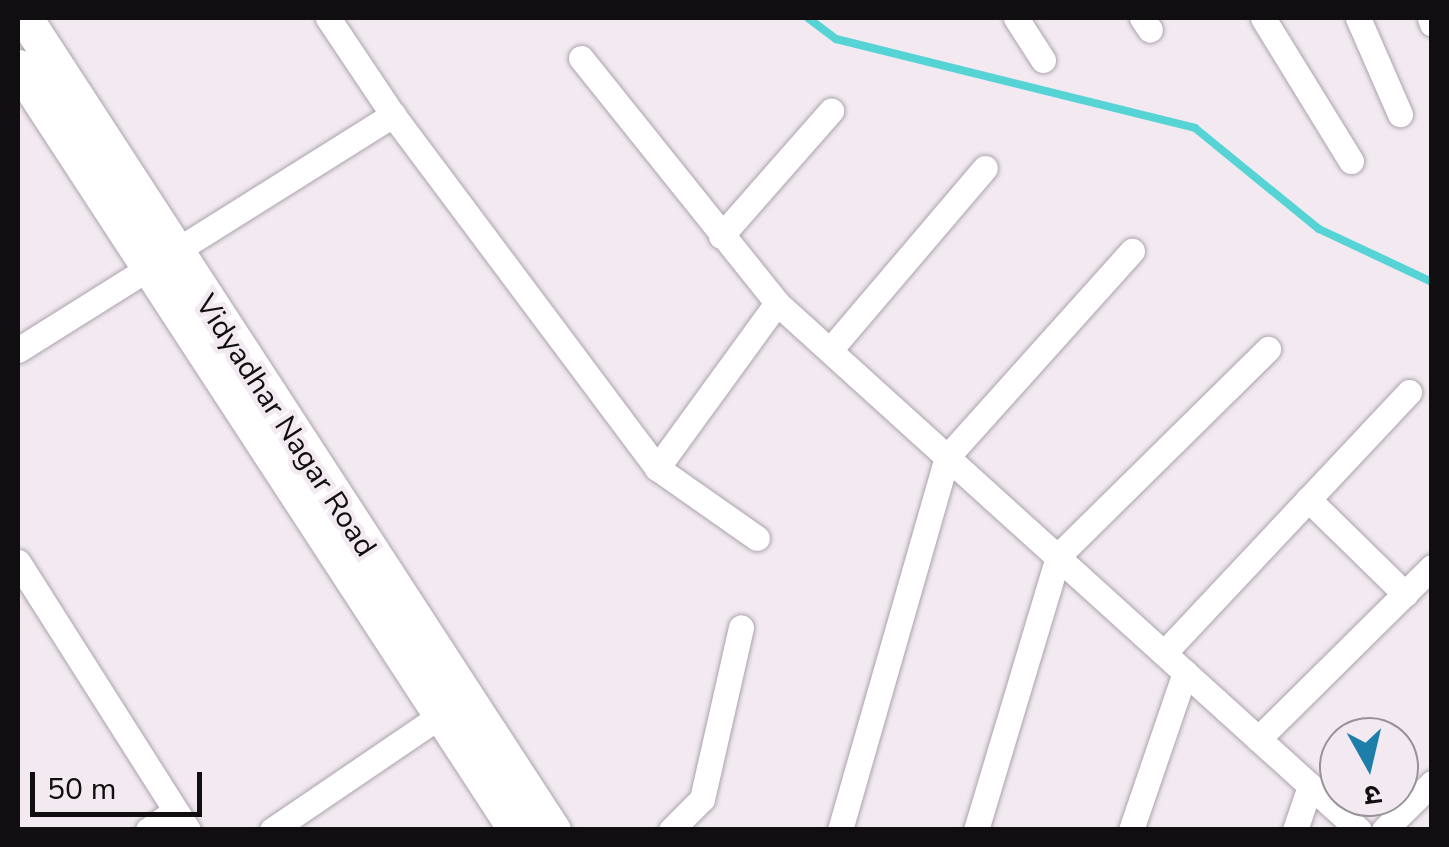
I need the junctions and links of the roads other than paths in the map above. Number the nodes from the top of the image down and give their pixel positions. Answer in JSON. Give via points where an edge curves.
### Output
{"nodes":[{"id":1,"x":25,"y":18,"type":"edge"},
{"id":2,"x":328,"y":18,"type":"edge"},
{"id":3,"x":1016,"y":18,"type":"edge"},
{"id":4,"x":1263,"y":18,"type":"edge"},
{"id":5,"x":1358,"y":18,"type":"edge"},
{"id":6,"x":581,"y":58,"type":"dead end"},
{"id":7,"x":1044,"y":60,"type":"dead end"},
{"id":8,"x":18,"y":67,"type":"edge"},
{"id":9,"x":831,"y":110,"type":"dead end"},
{"id":10,"x":1400,"y":114,"type":"dead end"},
{"id":11,"x":393,"y":115,"type":"junction"},
{"id":12,"x":1350,"y":161,"type":"dead end"},
{"id":13,"x":985,"y":168,"type":"dead end"},
{"id":14,"x":721,"y":236,"type":"junction"},
{"id":15,"x":1132,"y":251,"type":"dead end"},
{"id":16,"x":162,"y":262,"type":"junction"},
{"id":17,"x":777,"y":303,"type":"junction"},
{"id":18,"x":1268,"y":348,"type":"dead end"},
{"id":19,"x":18,"y":350,"type":"edge"},
{"id":20,"x":830,"y":350,"type":"junction"},
{"id":21,"x":1408,"y":392,"type":"dead end"},
{"id":22,"x":947,"y":456,"type":"junction"},
{"id":23,"x":657,"y":468,"type":"junction"},
{"id":24,"x":1308,"y":499,"type":"junction"},
{"id":25,"x":758,"y":538,"type":"dead end"},
{"id":26,"x":1058,"y":556,"type":"junction"},
{"id":27,"x":18,"y":562,"type":"edge"},
{"id":28,"x":1432,"y":567,"type":"edge"},
{"id":29,"x":1405,"y":594,"type":"junction"},
{"id":30,"x":741,"y":627,"type":"dead end"},
{"id":31,"x":1164,"y":653,"type":"junction"},
{"id":32,"x":1185,"y":672,"type":"junction"},
{"id":33,"x":440,"y":716,"type":"junction"},
{"id":34,"x":1258,"y":738,"type":"junction"},
{"id":35,"x":1432,"y":782,"type":"edge"},
{"id":36,"x":1310,"y":786,"type":"junction"},
{"id":37,"x":181,"y":820,"type":"edge"},
{"id":38,"x":273,"y":829,"type":"edge"},
{"id":39,"x":148,"y":830,"type":"edge"},
{"id":40,"x":516,"y":830,"type":"edge"},
{"id":41,"x":553,"y":830,"type":"edge"},
{"id":42,"x":671,"y":830,"type":"edge"},
{"id":43,"x":840,"y":830,"type":"edge"},
{"id":44,"x":976,"y":830,"type":"edge"},
{"id":45,"x":1131,"y":830,"type":"edge"},
{"id":46,"x":1295,"y":830,"type":"edge"},
{"id":47,"x":1359,"y":830,"type":"edge"},
{"id":48,"x":1384,"y":830,"type":"edge"}],
"edges":[{"from":1,"to":16,"type":"main road","name":"Vidyadhar Nagar Road"},
{"from":2,"to":11,"type":"street"},
{"from":3,"to":7,"type":"street"},
{"from":4,"to":12,"type":"street"},
{"from":5,"to":10,"type":"street"},
{"from":6,"to":14,"type":"street"},
{"from":8,"to":16,"type":"main road","name":"Vidyadhar Nagar Road"},
{"from":9,"to":14,"type":"street"},
{"from":11,"to":16,"type":"street"},
{"from":11,"to":23,"type":"street"},
{"from":13,"to":20,"type":"street"},
{"from":14,"to":17,"type":"street"},
{"from":15,"to":22,"type":"street"},
{"from":16,"to":19,"type":"street"},
{"from":16,"to":33,"type":"main road","name":"Vidyadhar Nagar Road"},
{"from":16,"to":41,"type":"main road","name":"Vidyadhar Nagar Road"},
{"from":17,"to":20,"type":"street"},
{"from":17,"to":23,"type":"street"},
{"from":18,"to":26,"type":"street"},
{"from":20,"to":22,"type":"street"},
{"from":21,"to":24,"type":"street"},
{"from":22,"to":26,"type":"street"},
{"from":22,"to":43,"type":"street"},
{"from":23,"to":25,"type":"street"},
{"from":24,"to":29,"type":"street"},
{"from":24,"to":31,"type":"street"},
{"from":26,"to":31,"type":"street"},
{"from":26,"to":44,"type":"street"},
{"from":27,"to":37,"type":"street"},
{"from":28,"to":29,"type":"street"},
{"from":29,"to":34,"type":"street"},
{"from":30,"to":42,"type":"street","via":[[702,799]]},
{"from":31,"to":32,"type":"street"},
{"from":32,"to":34,"type":"street"},
{"from":32,"to":45,"type":"street"},
{"from":33,"to":38,"type":"street"},
{"from":33,"to":40,"type":"main road","name":"Vidyadhar Nagar Road"},
{"from":34,"to":36,"type":"street"},
{"from":35,"to":48,"type":"street"},
{"from":36,"to":46,"type":"street"},
{"from":36,"to":47,"type":"street"},
{"from":37,"to":39,"type":"street"}]}
